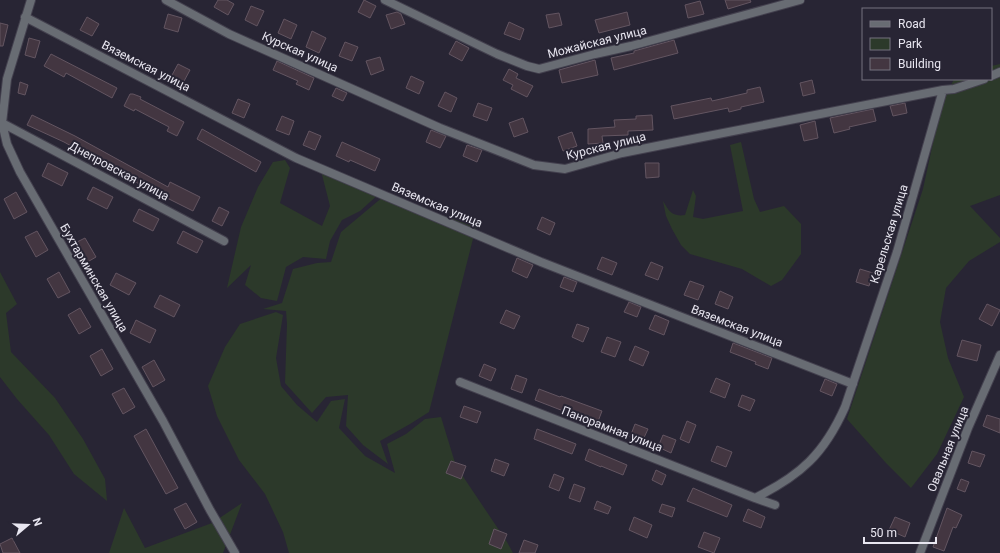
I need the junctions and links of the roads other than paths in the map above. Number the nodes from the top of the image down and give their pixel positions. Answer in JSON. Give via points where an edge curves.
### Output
{"nodes":[{"id":1,"x":31,"y":0,"type":"edge"},
{"id":2,"x":166,"y":0,"type":"edge"},
{"id":3,"x":385,"y":0,"type":"edge"},
{"id":4,"x":800,"y":0,"type":"edge"},
{"id":5,"x":25,"y":17,"type":"junction"},
{"id":6,"x":981,"y":80,"type":"edge"},
{"id":7,"x":943,"y":90,"type":"junction"},
{"id":8,"x":2,"y":123,"type":"junction"},
{"id":9,"x":224,"y":241,"type":"dead end"},
{"id":10,"x":1000,"y":355,"type":"edge"},
{"id":11,"x":460,"y":382,"type":"dead end"},
{"id":12,"x":854,"y":384,"type":"junction"},
{"id":13,"x":755,"y":498,"type":"junction"},
{"id":14,"x":775,"y":505,"type":"dead end"},
{"id":15,"x":235,"y":553,"type":"edge"},
{"id":16,"x":920,"y":553,"type":"edge"}],
"edges":[{"from":1,"to":5,"type":"street","name":"Бухтарминская улица"},
{"from":2,"to":7,"type":"street","name":"Курская улица","via":[[229,34],[440,128],[534,165],[553,168],[564,169],[662,145]]},
{"from":3,"to":4,"type":"street","name":"Можайская улица","via":[[497,54],[538,69]]},
{"from":5,"to":8,"type":"street","name":"Бухтарминская улица","via":[[7,79]]},
{"from":5,"to":12,"type":"street","name":"Вяземская улица","via":[[296,158],[541,262]]},
{"from":6,"to":7,"type":"street","name":"Курская улица"},
{"from":7,"to":12,"type":"street","name":"Карельская улица","via":[[897,252]]},
{"from":8,"to":9,"type":"street","name":"Днепровская улица"},
{"from":8,"to":15,"type":"street","name":"Бухтарминская улица","via":[[7,144],[20,172],[163,421]]},
{"from":10,"to":16,"type":"street","name":"Овальная улица","via":[[968,428]]},
{"from":11,"to":13,"type":"street","name":"Панорамная улица"},
{"from":12,"to":13,"type":"street","via":[[837,425],[817,455],[796,474]]},
{"from":13,"to":14,"type":"street","name":"Панорамная улица"}]}
